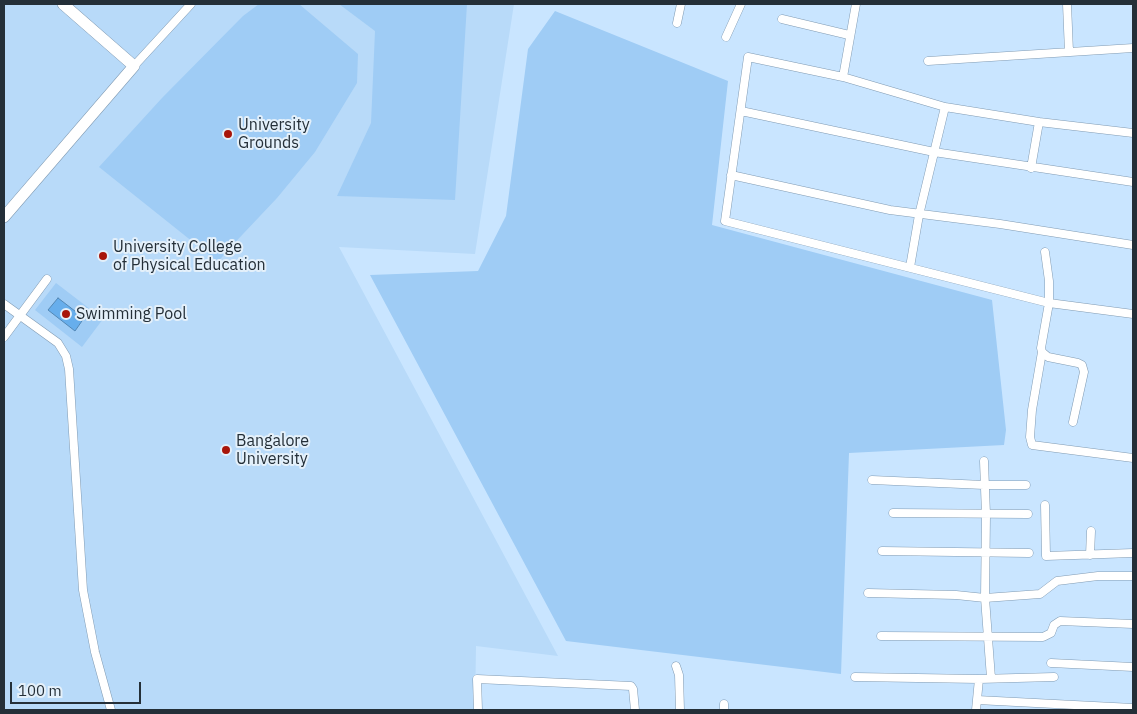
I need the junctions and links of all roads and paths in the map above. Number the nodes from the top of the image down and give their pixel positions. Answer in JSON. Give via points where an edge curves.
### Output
{"nodes":[{"id":1,"x":64,"y":4,"type":"edge"},
{"id":2,"x":191,"y":4,"type":"edge"},
{"id":3,"x":681,"y":4,"type":"edge"},
{"id":4,"x":741,"y":4,"type":"edge"},
{"id":5,"x":856,"y":4,"type":"edge"},
{"id":6,"x":1067,"y":4,"type":"edge"},
{"id":7,"x":782,"y":19,"type":"dead end"},
{"id":8,"x":678,"y":23,"type":"dead end"},
{"id":9,"x":849,"y":35,"type":"junction"},
{"id":10,"x":726,"y":38,"type":"dead end"},
{"id":11,"x":1133,"y":48,"type":"edge"},
{"id":12,"x":1069,"y":52,"type":"junction"},
{"id":13,"x":928,"y":60,"type":"dead end"},
{"id":14,"x":134,"y":66,"type":"junction"},
{"id":15,"x":843,"y":77,"type":"junction"},
{"id":16,"x":945,"y":106,"type":"junction"},
{"id":17,"x":741,"y":111,"type":"junction"},
{"id":18,"x":1040,"y":122,"type":"junction"},
{"id":19,"x":1133,"y":133,"type":"edge"},
{"id":20,"x":934,"y":152,"type":"junction"},
{"id":21,"x":1031,"y":168,"type":"junction"},
{"id":22,"x":731,"y":174,"type":"junction"},
{"id":23,"x":1133,"y":182,"type":"edge"},
{"id":24,"x":919,"y":215,"type":"junction"},
{"id":25,"x":4,"y":216,"type":"edge"},
{"id":26,"x":1133,"y":245,"type":"edge"},
{"id":27,"x":1045,"y":252,"type":"dead end"},
{"id":28,"x":910,"y":268,"type":"junction"},
{"id":29,"x":47,"y":279,"type":"dead end"},
{"id":30,"x":1049,"y":303,"type":"junction"},
{"id":31,"x":4,"y":304,"type":"edge"},
{"id":32,"x":1133,"y":314,"type":"edge"},
{"id":33,"x":20,"y":316,"type":"junction"},
{"id":34,"x":4,"y":337,"type":"edge"},
{"id":35,"x":1042,"y":352,"type":"junction"},
{"id":36,"x":1073,"y":422,"type":"dead end"},
{"id":37,"x":1133,"y":458,"type":"edge"},
{"id":38,"x":984,"y":461,"type":"dead end"},
{"id":39,"x":872,"y":480,"type":"dead end"},
{"id":40,"x":1026,"y":484,"type":"dead end"},
{"id":41,"x":984,"y":485,"type":"junction"},
{"id":42,"x":1045,"y":505,"type":"dead end"},
{"id":43,"x":893,"y":514,"type":"dead end"},
{"id":44,"x":1028,"y":514,"type":"dead end"},
{"id":45,"x":986,"y":515,"type":"junction"},
{"id":46,"x":1090,"y":531,"type":"dead end"},
{"id":47,"x":882,"y":551,"type":"dead end"},
{"id":48,"x":985,"y":552,"type":"junction"},
{"id":49,"x":1029,"y":553,"type":"dead end"},
{"id":50,"x":1133,"y":553,"type":"edge"},
{"id":51,"x":1090,"y":555,"type":"junction"},
{"id":52,"x":1133,"y":576,"type":"edge"},
{"id":53,"x":868,"y":593,"type":"dead end"},
{"id":54,"x":985,"y":598,"type":"junction"},
{"id":55,"x":1133,"y":624,"type":"edge"},
{"id":56,"x":880,"y":636,"type":"dead end"},
{"id":57,"x":989,"y":637,"type":"junction"},
{"id":58,"x":1051,"y":663,"type":"dead end"},
{"id":59,"x":676,"y":666,"type":"dead end"},
{"id":60,"x":1133,"y":667,"type":"edge"},
{"id":61,"x":1054,"y":677,"type":"dead end"},
{"id":62,"x":855,"y":678,"type":"dead end"},
{"id":63,"x":992,"y":678,"type":"junction"},
{"id":64,"x":980,"y":679,"type":"junction"},
{"id":65,"x":977,"y":700,"type":"junction"},
{"id":66,"x":1017,"y":706,"type":"edge"},
{"id":67,"x":1133,"y":708,"type":"edge"},
{"id":68,"x":111,"y":710,"type":"edge"},
{"id":69,"x":478,"y":710,"type":"edge"},
{"id":70,"x":635,"y":710,"type":"edge"},
{"id":71,"x":680,"y":710,"type":"edge"},
{"id":72,"x":976,"y":710,"type":"edge"}],
"edges":[{"from":1,"to":14,"type":"street"},
{"from":2,"to":14,"type":"street"},
{"from":3,"to":8,"type":"street"},
{"from":4,"to":10,"type":"street"},
{"from":5,"to":9,"type":"street"},
{"from":6,"to":12,"type":"street"},
{"from":7,"to":9,"type":"street"},
{"from":9,"to":15,"type":"street"},
{"from":11,"to":12,"type":"street"},
{"from":12,"to":13,"type":"street"},
{"from":14,"to":25,"type":"street"},
{"from":15,"to":16,"type":"street"},
{"from":15,"to":17,"type":"street","via":[[748,57]]},
{"from":16,"to":18,"type":"street"},
{"from":16,"to":20,"type":"street"},
{"from":17,"to":20,"type":"street"},
{"from":17,"to":22,"type":"street"},
{"from":18,"to":19,"type":"street"},
{"from":18,"to":21,"type":"street"},
{"from":20,"to":21,"type":"street"},
{"from":20,"to":24,"type":"street"},
{"from":21,"to":23,"type":"street"},
{"from":22,"to":24,"type":"street"},
{"from":22,"to":28,"type":"street","via":[[725,221]]},
{"from":24,"to":26,"type":"street"},
{"from":24,"to":28,"type":"street"},
{"from":27,"to":30,"type":"street"},
{"from":28,"to":30,"type":"street"},
{"from":29,"to":33,"type":"street"},
{"from":30,"to":32,"type":"street"},
{"from":30,"to":35,"type":"street"},
{"from":31,"to":33,"type":"street"},
{"from":33,"to":34,"type":"street"},
{"from":33,"to":68,"type":"street","via":[[58,343],[66,356],[82,590]]},
{"from":35,"to":36,"type":"street","via":[[1048,357],[1078,363],[1083,368]]},
{"from":35,"to":37,"type":"street","via":[[1032,410],[1032,445]]},
{"from":38,"to":41,"type":"street"},
{"from":39,"to":41,"type":"street"},
{"from":40,"to":41,"type":"street"},
{"from":41,"to":45,"type":"street"},
{"from":42,"to":51,"type":"street","via":[[1046,556]]},
{"from":43,"to":45,"type":"street"},
{"from":44,"to":45,"type":"street"},
{"from":45,"to":48,"type":"street"},
{"from":46,"to":51,"type":"street"},
{"from":47,"to":48,"type":"street"},
{"from":48,"to":49,"type":"street"},
{"from":48,"to":54,"type":"street"},
{"from":50,"to":51,"type":"street"},
{"from":52,"to":54,"type":"street","via":[[1057,581],[1040,594]]},
{"from":53,"to":54,"type":"street"},
{"from":54,"to":57,"type":"street"},
{"from":55,"to":57,"type":"street","via":[[1066,620],[1054,625],[1051,633],[1043,637]]},
{"from":56,"to":57,"type":"street"},
{"from":57,"to":63,"type":"street"},
{"from":58,"to":60,"type":"street"},
{"from":59,"to":71,"type":"street"},
{"from":61,"to":63,"type":"street"},
{"from":62,"to":64,"type":"street"},
{"from":63,"to":64,"type":"street"},
{"from":64,"to":65,"type":"street"},
{"from":65,"to":66,"type":"street"},
{"from":65,"to":72,"type":"street"},
{"from":66,"to":67,"type":"street"},
{"from":69,"to":70,"type":"street","via":[[477,679],[631,686]]}]}
